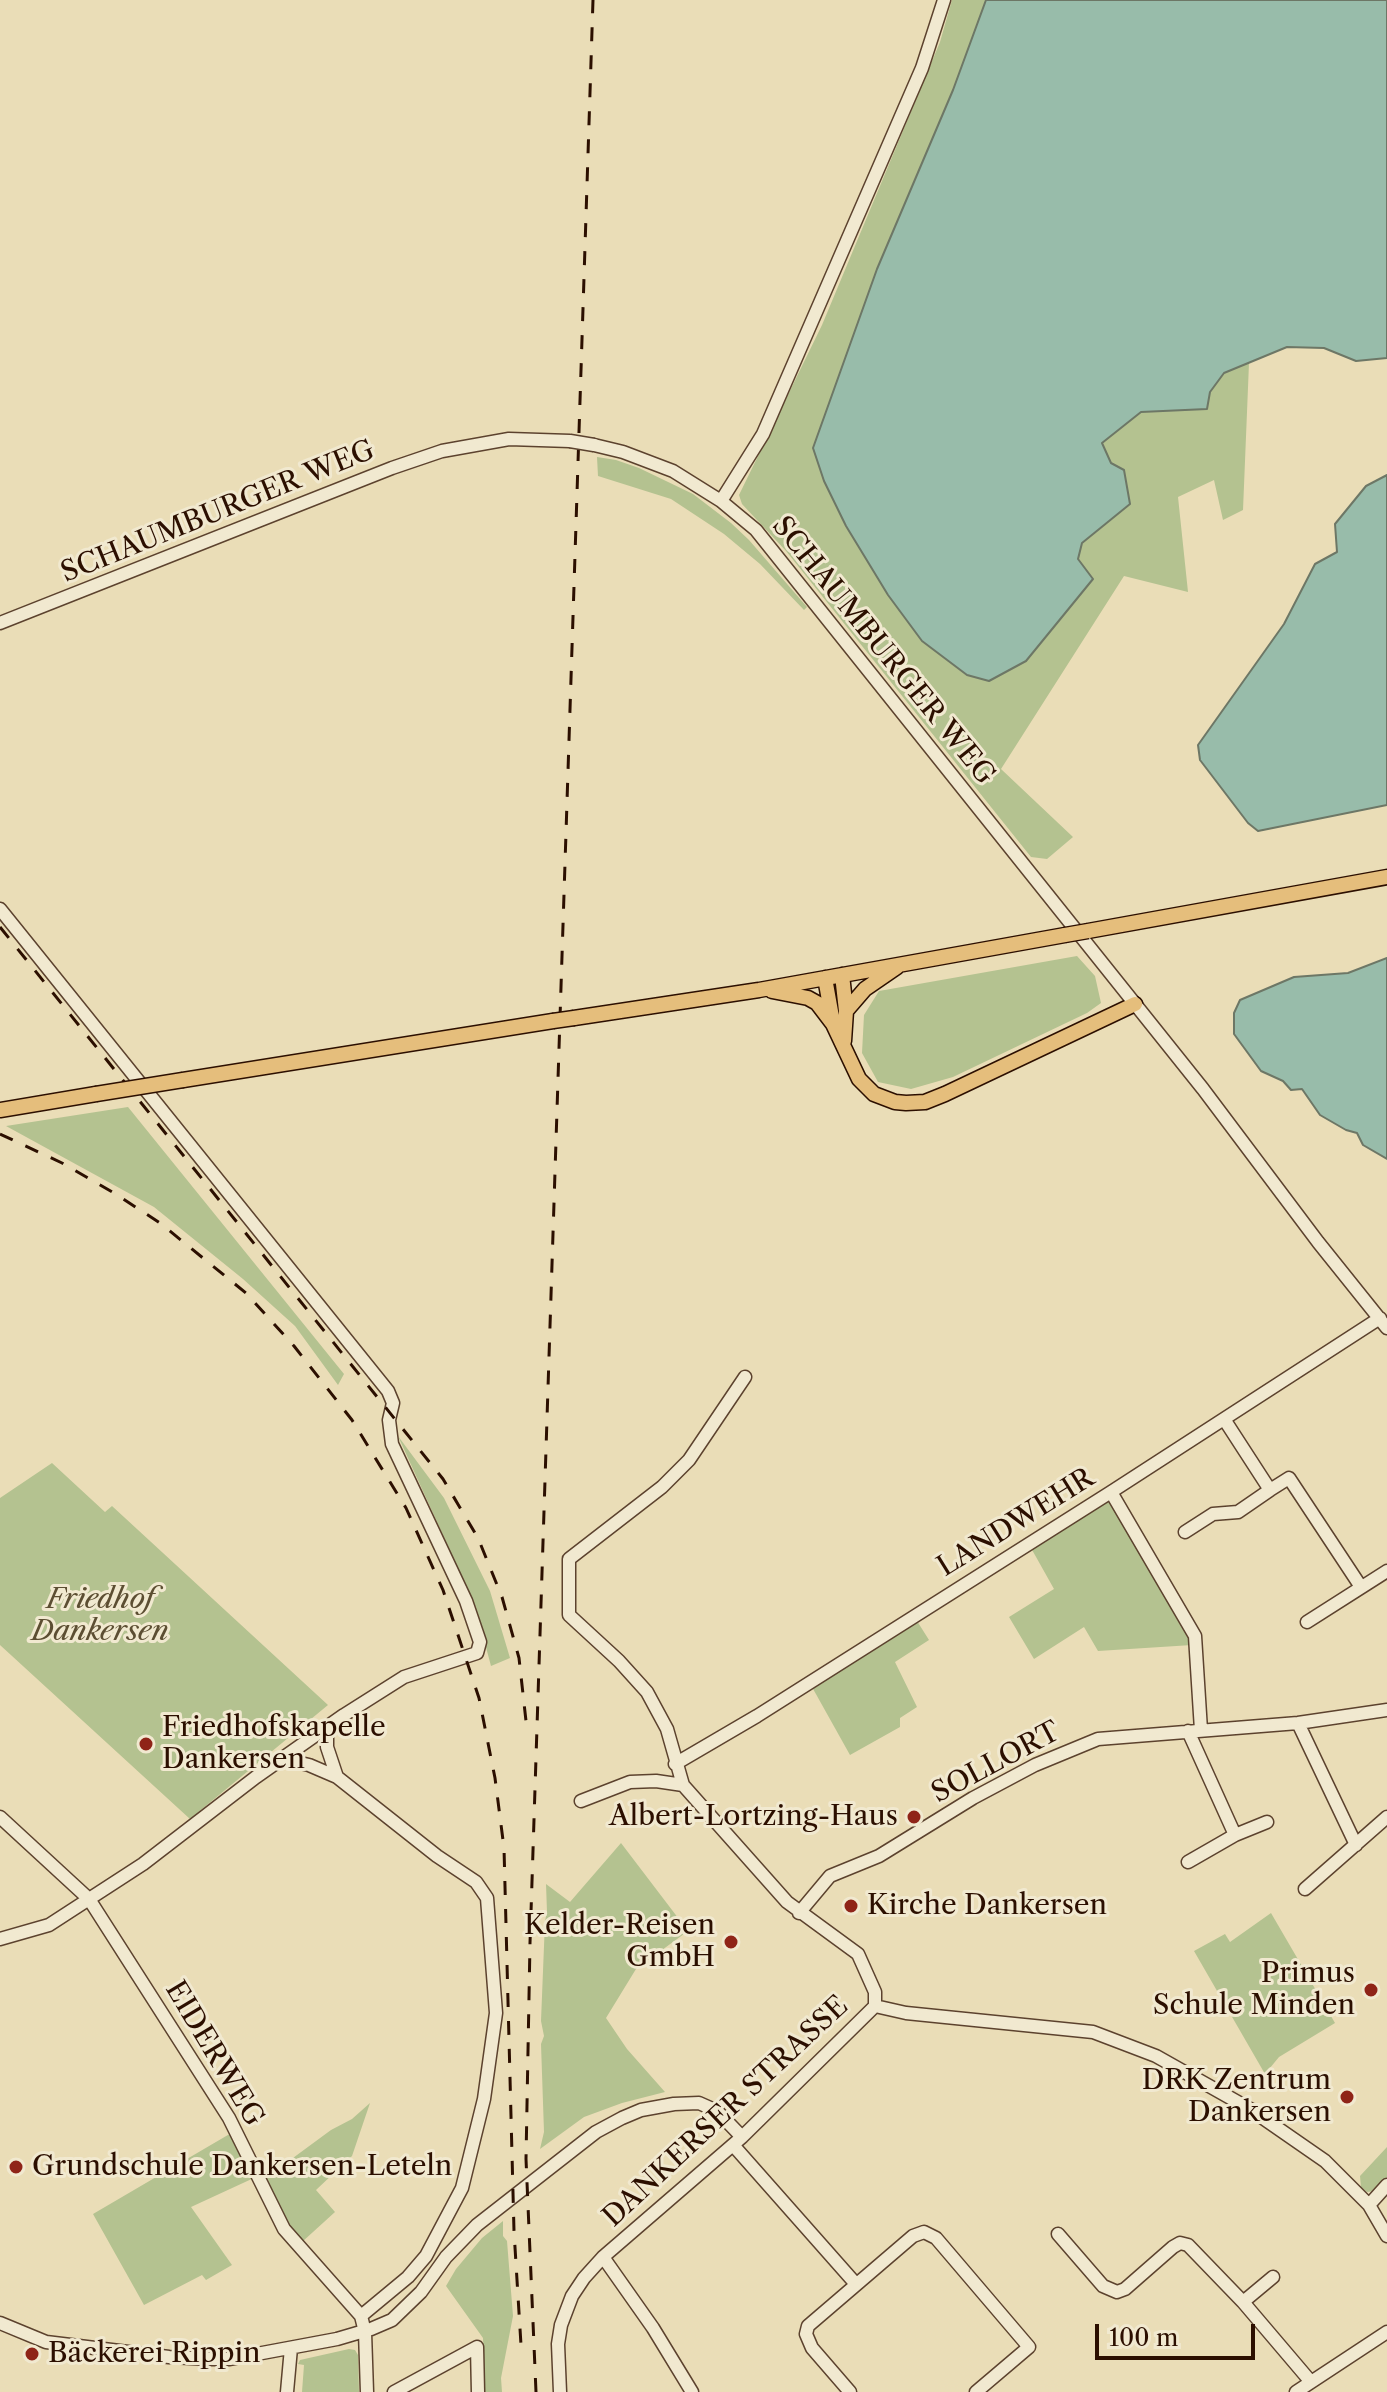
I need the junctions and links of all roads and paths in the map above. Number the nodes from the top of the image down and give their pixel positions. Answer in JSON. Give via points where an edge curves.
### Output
{"nodes":[{"id":1,"x":944,"y":0,"type":"edge"},
{"id":2,"x":721,"y":501,"type":"junction"},
{"id":3,"x":0,"y":623,"type":"edge"},
{"id":4,"x":1387,"y":877,"type":"edge"},
{"id":5,"x":0,"y":909,"type":"edge"},
{"id":6,"x":901,"y":964,"type":"junction"},
{"id":7,"x":842,"y":975,"type":"junction"},
{"id":8,"x":825,"y":978,"type":"junction"},
{"id":9,"x":759,"y":990,"type":"junction"},
{"id":10,"x":1135,"y":1004,"type":"junction"},
{"id":11,"x":846,"y":1011,"type":"junction"},
{"id":12,"x":833,"y":1024,"type":"junction"},
{"id":13,"x":845,"y":1049,"type":"junction"},
{"id":14,"x":6,"y":1109,"type":"edge"},
{"id":15,"x":1384,"y":1323,"type":"edge"},
{"id":16,"x":745,"y":1377,"type":"dead end"},
{"id":17,"x":1224,"y":1419,"type":"junction"},
{"id":18,"x":1270,"y":1490,"type":"junction"},
{"id":19,"x":1111,"y":1492,"type":"junction"},
{"id":20,"x":1185,"y":1532,"type":"dead end"},
{"id":21,"x":1387,"y":1571,"type":"edge"},
{"id":22,"x":1361,"y":1587,"type":"junction"},
{"id":23,"x":1307,"y":1622,"type":"dead end"},
{"id":24,"x":1387,"y":1710,"type":"edge"},
{"id":25,"x":1298,"y":1723,"type":"junction"},
{"id":26,"x":327,"y":1726,"type":"junction"},
{"id":27,"x":1194,"y":1730,"type":"junction"},
{"id":28,"x":283,"y":1759,"type":"junction"},
{"id":29,"x":675,"y":1764,"type":"junction"},
{"id":30,"x":337,"y":1777,"type":"junction"},
{"id":31,"x":683,"y":1785,"type":"junction"},
{"id":32,"x":581,"y":1801,"type":"dead end"},
{"id":33,"x":0,"y":1817,"type":"edge"},
{"id":34,"x":1387,"y":1817,"type":"edge"},
{"id":35,"x":1267,"y":1822,"type":"dead end"},
{"id":36,"x":1235,"y":1835,"type":"junction"},
{"id":37,"x":1356,"y":1845,"type":"junction"},
{"id":38,"x":1188,"y":1862,"type":"dead end"},
{"id":39,"x":1305,"y":1889,"type":"dead end"},
{"id":40,"x":89,"y":1899,"type":"junction"},
{"id":41,"x":799,"y":1913,"type":"junction"},
{"id":42,"x":0,"y":1939,"type":"edge"},
{"id":43,"x":875,"y":2006,"type":"junction"},
{"id":44,"x":738,"y":2141,"type":"junction"},
{"id":45,"x":1387,"y":2185,"type":"edge"},
{"id":46,"x":1369,"y":2205,"type":"junction"},
{"id":47,"x":1058,"y":2234,"type":"dead end"},
{"id":48,"x":1387,"y":2236,"type":"edge"},
{"id":49,"x":603,"y":2257,"type":"junction"},
{"id":50,"x":1273,"y":2277,"type":"dead end"},
{"id":51,"x":855,"y":2283,"type":"junction"},
{"id":52,"x":1243,"y":2302,"type":"junction"},
{"id":53,"x":361,"y":2316,"type":"junction"},
{"id":54,"x":0,"y":2323,"type":"edge"},
{"id":55,"x":365,"y":2332,"type":"junction"},
{"id":56,"x":1387,"y":2332,"type":"edge"},
{"id":57,"x":291,"y":2348,"type":"junction"},
{"id":58,"x":1311,"y":2382,"type":"junction"},
{"id":59,"x":287,"y":2392,"type":"edge"},
{"id":60,"x":367,"y":2392,"type":"edge"},
{"id":61,"x":394,"y":2392,"type":"edge"},
{"id":62,"x":478,"y":2392,"type":"edge"},
{"id":63,"x":560,"y":2392,"type":"edge"},
{"id":64,"x":692,"y":2392,"type":"edge"},
{"id":65,"x":850,"y":2392,"type":"edge"},
{"id":66,"x":976,"y":2392,"type":"edge"},
{"id":67,"x":1296,"y":2392,"type":"edge"}],
"edges":[{"from":1,"to":2,"type":"street","via":[[911,96],[763,434]]},
{"from":2,"to":3,"type":"street","name":"SCHAUMBURGER WEG","bridge":true,"via":[[673,471],[623,452],[570,441],[509,439],[442,451],[392,468]]},
{"from":2,"to":10,"type":"street","name":"SCHAUMBURGER WEG","via":[[779,557]]},
{"from":4,"to":6,"type":"main road","bridge":true},
{"from":5,"to":26,"type":"street","via":[[393,1403],[392,1444],[480,1642],[477,1653],[404,1677]]},
{"from":6,"to":7,"type":"main road"},
{"from":6,"to":11,"type":"main road","via":[[865,989]]},
{"from":7,"to":8,"type":"main road"},
{"from":7,"to":11,"type":"main road"},
{"from":8,"to":9,"type":"main road"},
{"from":8,"to":12,"type":"main road"},
{"from":9,"to":12,"type":"main road","via":[[808,998]]},
{"from":9,"to":14,"type":"main road","bridge":true},
{"from":10,"to":13,"type":"main road","via":[[925,1102],[895,1102],[874,1094],[859,1079]]},
{"from":10,"to":15,"type":"street","name":"SCHAUMBURGER WEG"},
{"from":11,"to":13,"type":"main road"},
{"from":12,"to":13,"type":"main road"},
{"from":15,"to":17,"type":"street","name":"LANDWEHR"},
{"from":16,"to":29,"type":"street","via":[[689,1460],[569,1559],[569,1615],[647,1692],[667,1729]]},
{"from":17,"to":18,"type":"street"},
{"from":17,"to":19,"type":"street","name":"LANDWEHR"},
{"from":18,"to":20,"type":"street","via":[[1238,1512],[1213,1514]]},
{"from":18,"to":22,"type":"street","via":[[1289,1478]]},
{"from":19,"to":27,"type":"street","via":[[1195,1636]]},
{"from":19,"to":29,"type":"street","name":"LANDWEHR"},
{"from":21,"to":22,"type":"street"},
{"from":22,"to":23,"type":"street"},
{"from":24,"to":25,"type":"street","name":"SOLLORT"},
{"from":25,"to":27,"type":"street","name":"SOLLORT"},
{"from":25,"to":37,"type":"street"},
{"from":26,"to":28,"type":"street"},
{"from":26,"to":30,"type":"street","via":[[327,1747]]},
{"from":27,"to":36,"type":"street"},
{"from":27,"to":41,"type":"street","name":"SOLLORT","via":[[1098,1739],[1035,1765],[879,1856],[830,1876]]},
{"from":28,"to":30,"type":"street"},
{"from":28,"to":40,"type":"street"},
{"from":29,"to":31,"type":"street"},
{"from":30,"to":53,"type":"street","via":[[482,1889],[496,2013],[484,2099],[462,2188],[426,2256]]},
{"from":31,"to":32,"type":"street","via":[[630,1782]]},
{"from":31,"to":41,"type":"street"},
{"from":33,"to":40,"type":"street","name":"EIDERWEG"},
{"from":34,"to":37,"type":"street"},
{"from":35,"to":36,"type":"street"},
{"from":36,"to":38,"type":"street"},
{"from":37,"to":39,"type":"street"},
{"from":40,"to":42,"type":"street","via":[[39,1930]]},
{"from":40,"to":53,"type":"street","name":"EIDERWEG","via":[[229,2118],[284,2229]]},
{"from":41,"to":43,"type":"street","via":[[858,1954],[875,1992]]},
{"from":43,"to":44,"type":"street","name":"DANKERSER STRASSE"},
{"from":43,"to":46,"type":"street","name":"DANKERSER STRASSE","via":[[1093,2032],[1132,2046],[1250,2109],[1325,2161]]},
{"from":44,"to":49,"type":"street","name":"DANKERSER STRASSE"},
{"from":44,"to":51,"type":"street"},
{"from":44,"to":55,"type":"street","via":[[717,2111],[699,2103],[641,2110],[622,2118],[596,2132],[477,2225],[411,2302],[392,2320]]},
{"from":45,"to":46,"type":"street"},
{"from":46,"to":48,"type":"street","name":"DANKERSER STRASSE"},
{"from":47,"to":52,"type":"street","via":[[1110,2291],[1125,2289],[1180,2243],[1188,2245]]},
{"from":49,"to":63,"type":"street","name":"DANKERSER STRASSE","via":[[572,2296],[561,2325]]},
{"from":49,"to":64,"type":"street"},
{"from":50,"to":52,"type":"street"},
{"from":51,"to":65,"type":"street","via":[[806,2334]]},
{"from":51,"to":66,"type":"street","via":[[919,2233],[936,2238],[1029,2347]]},
{"from":52,"to":58,"type":"street"},
{"from":53,"to":55,"type":"street","name":"EIDERWEG"},
{"from":54,"to":57,"type":"street","via":[[46,2342],[169,2357],[230,2359]]},
{"from":55,"to":57,"type":"street"},
{"from":55,"to":60,"type":"street","name":"EIDERWEG"},
{"from":56,"to":58,"type":"street"},
{"from":57,"to":59,"type":"street"},
{"from":58,"to":67,"type":"street"},
{"from":61,"to":62,"type":"street","via":[[477,2347]]}]}
